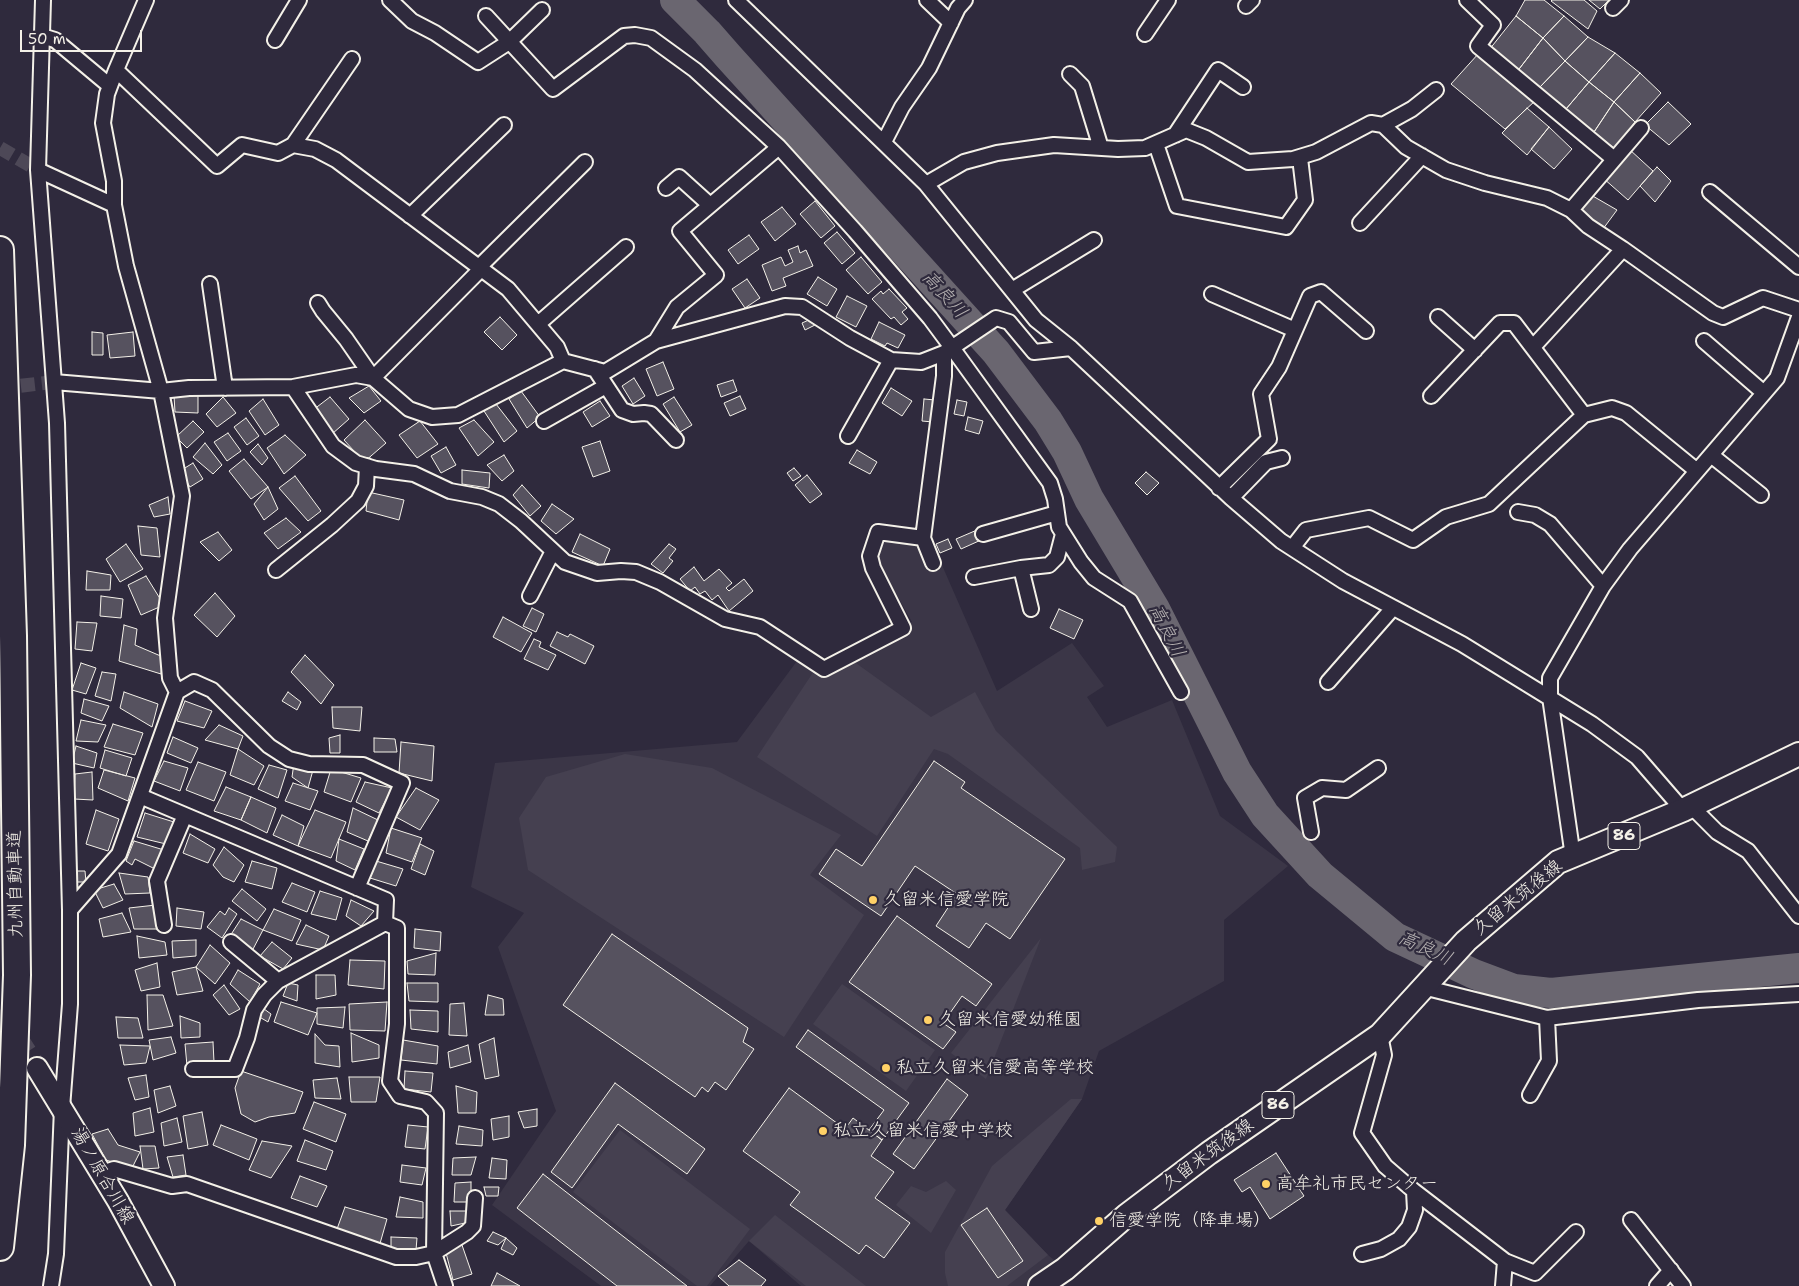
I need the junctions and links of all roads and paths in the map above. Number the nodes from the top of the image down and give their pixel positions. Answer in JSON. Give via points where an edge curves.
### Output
{"nodes":[{"id":1,"x":43,"y":0,"type":"edge"},
{"id":2,"x":146,"y":0,"type":"edge"},
{"id":3,"x":299,"y":0,"type":"edge"},
{"id":4,"x":390,"y":0,"type":"edge"},
{"id":5,"x":736,"y":0,"type":"edge"},
{"id":6,"x":927,"y":0,"type":"edge"},
{"id":7,"x":965,"y":0,"type":"edge"},
{"id":8,"x":1168,"y":0,"type":"edge"},
{"id":9,"x":1467,"y":0,"type":"edge"},
{"id":10,"x":542,"y":10,"type":"dead end"},
{"id":11,"x":486,"y":16,"type":"dead end"},
{"id":12,"x":951,"y":23,"type":"junction"},
{"id":13,"x":1145,"y":34,"type":"dead end"},
{"id":14,"x":42,"y":36,"type":"junction"},
{"id":15,"x":275,"y":40,"type":"dead end"},
{"id":16,"x":509,"y":42,"type":"junction"},
{"id":17,"x":352,"y":59,"type":"dead end"},
{"id":18,"x":116,"y":70,"type":"junction"},
{"id":19,"x":1070,"y":74,"type":"dead end"},
{"id":20,"x":110,"y":86,"type":"junction"},
{"id":21,"x":1243,"y":87,"type":"dead end"},
{"id":22,"x":1436,"y":90,"type":"dead end"},
{"id":23,"x":504,"y":125,"type":"dead end"},
{"id":24,"x":1383,"y":125,"type":"junction"},
{"id":25,"x":1641,"y":128,"type":"dead end"},
{"id":26,"x":1174,"y":135,"type":"junction"},
{"id":27,"x":884,"y":142,"type":"junction"},
{"id":28,"x":1156,"y":144,"type":"junction"},
{"id":29,"x":293,"y":145,"type":"junction"},
{"id":30,"x":779,"y":147,"type":"junction"},
{"id":31,"x":1100,"y":148,"type":"junction"},
{"id":32,"x":1422,"y":156,"type":"junction"},
{"id":33,"x":1300,"y":158,"type":"junction"},
{"id":34,"x":1614,"y":159,"type":"junction"},
{"id":35,"x":585,"y":162,"type":"dead end"},
{"id":36,"x":38,"y":170,"type":"junction"},
{"id":37,"x":926,"y":184,"type":"junction"},
{"id":38,"x":666,"y":188,"type":"dead end"},
{"id":39,"x":1710,"y":192,"type":"dead end"},
{"id":40,"x":114,"y":205,"type":"junction"},
{"id":41,"x":710,"y":205,"type":"junction"},
{"id":42,"x":1571,"y":210,"type":"junction"},
{"id":43,"x":410,"y":216,"type":"junction"},
{"id":44,"x":1360,"y":222,"type":"dead end"},
{"id":45,"x":1094,"y":240,"type":"dead end"},
{"id":46,"x":626,"y":247,"type":"dead end"},
{"id":47,"x":1623,"y":249,"type":"junction"},
{"id":48,"x":0,"y":250,"type":"edge"},
{"id":49,"x":1799,"y":267,"type":"edge"},
{"id":50,"x":480,"y":268,"type":"junction"},
{"id":51,"x":210,"y":284,"type":"dead end"},
{"id":52,"x":1012,"y":290,"type":"junction"},
{"id":53,"x":1212,"y":294,"type":"dead end"},
{"id":54,"x":318,"y":303,"type":"dead end"},
{"id":55,"x":1799,"y":310,"type":"edge"},
{"id":56,"x":1438,"y":317,"type":"dead end"},
{"id":57,"x":1799,"y":317,"type":"edge"},
{"id":58,"x":538,"y":324,"type":"junction"},
{"id":59,"x":1295,"y":330,"type":"junction"},
{"id":60,"x":1366,"y":331,"type":"dead end"},
{"id":61,"x":656,"y":341,"type":"junction"},
{"id":62,"x":1704,"y":341,"type":"dead end"},
{"id":63,"x":1071,"y":348,"type":"junction"},
{"id":64,"x":1533,"y":348,"type":"junction"},
{"id":65,"x":952,"y":349,"type":"junction"},
{"id":66,"x":1475,"y":350,"type":"junction"},
{"id":67,"x":891,"y":360,"type":"junction"},
{"id":68,"x":563,"y":361,"type":"junction"},
{"id":69,"x":595,"y":369,"type":"junction"},
{"id":70,"x":373,"y":378,"type":"junction"},
{"id":71,"x":54,"y":382,"type":"junction"},
{"id":72,"x":606,"y":386,"type":"junction"},
{"id":73,"x":225,"y":388,"type":"junction"},
{"id":74,"x":293,"y":388,"type":"junction"},
{"id":75,"x":161,"y":391,"type":"junction"},
{"id":76,"x":1764,"y":393,"type":"junction"},
{"id":77,"x":1432,"y":396,"type":"dead end"},
{"id":78,"x":1584,"y":415,"type":"junction"},
{"id":79,"x":544,"y":421,"type":"dead end"},
{"id":80,"x":848,"y":436,"type":"dead end"},
{"id":81,"x":676,"y":440,"type":"dead end"},
{"id":82,"x":1711,"y":455,"type":"junction"},
{"id":83,"x":1282,"y":458,"type":"dead end"},
{"id":84,"x":367,"y":466,"type":"junction"},
{"id":85,"x":1697,"y":471,"type":"junction"},
{"id":86,"x":1219,"y":488,"type":"junction"},
{"id":87,"x":1762,"y":495,"type":"dead end"},
{"id":88,"x":1230,"y":498,"type":"junction"},
{"id":89,"x":1518,"y":512,"type":"dead end"},
{"id":90,"x":1057,"y":513,"type":"junction"},
{"id":91,"x":983,"y":534,"type":"dead end"},
{"id":92,"x":1064,"y":534,"type":"junction"},
{"id":93,"x":923,"y":538,"type":"junction"},
{"id":94,"x":1292,"y":548,"type":"junction"},
{"id":95,"x":553,"y":551,"type":"junction"},
{"id":96,"x":932,"y":563,"type":"dead end"},
{"id":97,"x":1021,"y":568,"type":"junction"},
{"id":98,"x":276,"y":570,"type":"dead end"},
{"id":99,"x":974,"y":577,"type":"dead end"},
{"id":100,"x":1603,"y":586,"type":"junction"},
{"id":101,"x":530,"y":596,"type":"dead end"},
{"id":102,"x":1393,"y":608,"type":"junction"},
{"id":103,"x":1031,"y":609,"type":"dead end"},
{"id":104,"x":1328,"y":682,"type":"dead end"},
{"id":105,"x":177,"y":692,"type":"junction"},
{"id":106,"x":1181,"y":692,"type":"dead end"},
{"id":107,"x":1550,"y":697,"type":"junction"},
{"id":108,"x":1799,"y":754,"type":"edge"},
{"id":109,"x":1378,"y":768,"type":"dead end"},
{"id":110,"x":140,"y":796,"type":"junction"},
{"id":111,"x":1687,"y":808,"type":"junction"},
{"id":112,"x":185,"y":815,"type":"junction"},
{"id":113,"x":1311,"y":832,"type":"dead end"},
{"id":114,"x":1573,"y":857,"type":"junction"},
{"id":115,"x":356,"y":888,"type":"junction"},
{"id":116,"x":70,"y":910,"type":"junction"},
{"id":117,"x":1799,"y":916,"type":"edge"},
{"id":118,"x":385,"y":923,"type":"junction"},
{"id":119,"x":164,"y":925,"type":"dead end"},
{"id":120,"x":231,"y":942,"type":"dead end"},
{"id":121,"x":278,"y":981,"type":"junction"},
{"id":122,"x":1423,"y":987,"type":"junction"},
{"id":123,"x":1799,"y":994,"type":"edge"},
{"id":124,"x":1547,"y":1018,"type":"junction"},
{"id":125,"x":1380,"y":1035,"type":"junction"},
{"id":126,"x":37,"y":1068,"type":"tunnel mouth"},
{"id":127,"x":193,"y":1069,"type":"dead end"},
{"id":128,"x":1530,"y":1095,"type":"dead end"},
{"id":129,"x":62,"y":1108,"type":"junction"},
{"id":130,"x":102,"y":1173,"type":"junction"},
{"id":131,"x":1414,"y":1191,"type":"junction"},
{"id":132,"x":474,"y":1198,"type":"dead end"},
{"id":133,"x":1631,"y":1220,"type":"dead end"},
{"id":134,"x":1576,"y":1232,"type":"dead end"},
{"id":135,"x":0,"y":1247,"type":"edge"},
{"id":136,"x":434,"y":1253,"type":"junction"},
{"id":137,"x":1362,"y":1254,"type":"dead end"},
{"id":138,"x":1505,"y":1261,"type":"junction"},
{"id":139,"x":1671,"y":1270,"type":"junction"},
{"id":140,"x":51,"y":1286,"type":"edge"},
{"id":141,"x":164,"y":1286,"type":"edge"},
{"id":142,"x":445,"y":1286,"type":"edge"},
{"id":143,"x":1040,"y":1286,"type":"edge"},
{"id":144,"x":1503,"y":1286,"type":"edge"},
{"id":145,"x":1657,"y":1286,"type":"edge"},
{"id":146,"x":1683,"y":1286,"type":"edge"}],
"edges":[{"from":1,"to":14,"type":"street"},
{"from":2,"to":18,"type":"street"},
{"from":3,"to":15,"type":"street"},
{"from":4,"to":16,"type":"street","via":[[412,21],[478,62]]},
{"from":5,"to":27,"type":"street"},
{"from":6,"to":12,"type":"street"},
{"from":7,"to":12,"type":"street"},
{"from":8,"to":13,"type":"street"},
{"from":9,"to":34,"type":"street","via":[[1492,26],[1478,46]]},
{"from":10,"to":16,"type":"street"},
{"from":11,"to":16,"type":"street"},
{"from":12,"to":27,"type":"street","via":[[929,68],[902,107]]},
{"from":14,"to":20,"type":"street","via":[[55,40]]},
{"from":14,"to":36,"type":"street"},
{"from":16,"to":30,"type":"street","via":[[553,89],[624,36],[651,38],[696,70]]},
{"from":17,"to":29,"type":"street"},
{"from":18,"to":20,"type":"street"},
{"from":18,"to":29,"type":"street","via":[[217,166],[242,145],[278,153]]},
{"from":19,"to":31,"type":"street","via":[[1082,86]]},
{"from":20,"to":40,"type":"street","via":[[103,123],[114,181]]},
{"from":21,"to":26,"type":"street","via":[[1218,70]]},
{"from":22,"to":24,"type":"street","via":[[1412,109]]},
{"from":23,"to":43,"type":"street"},
{"from":24,"to":32,"type":"street","via":[[1406,147]]},
{"from":24,"to":33,"type":"street","via":[[1371,123]]},
{"from":25,"to":34,"type":"street"},
{"from":26,"to":28,"type":"street"},
{"from":26,"to":33,"type":"street","via":[[1186,130],[1248,162]]},
{"from":27,"to":37,"type":"street"},
{"from":28,"to":31,"type":"street","via":[[1145,148]]},
{"from":28,"to":33,"type":"street","via":[[1177,206],[1286,227],[1305,200]]},
{"from":29,"to":43,"type":"street","via":[[315,149],[336,160]]},
{"from":30,"to":41,"type":"street"},
{"from":30,"to":65,"type":"street","via":[[930,318]]},
{"from":31,"to":37,"type":"street","via":[[1054,145],[997,153],[964,162]]},
{"from":32,"to":42,"type":"street","via":[[1446,170],[1547,198]]},
{"from":32,"to":44,"type":"street"},
{"from":34,"to":42,"type":"street"},
{"from":35,"to":50,"type":"street"},
{"from":36,"to":40,"type":"street"},
{"from":36,"to":71,"type":"street"},
{"from":37,"to":52,"type":"street"},
{"from":38,"to":41,"type":"street","via":[[679,177]]},
{"from":39,"to":49,"type":"street"},
{"from":40,"to":75,"type":"street","via":[[126,266]]},
{"from":41,"to":61,"type":"street","via":[[680,231],[716,275],[677,307]]},
{"from":42,"to":47,"type":"street","via":[[1588,226]]},
{"from":43,"to":50,"type":"street"},
{"from":45,"to":52,"type":"street"},
{"from":46,"to":58,"type":"street"},
{"from":47,"to":55,"type":"street","via":[[1723,317],[1763,298]]},
{"from":47,"to":64,"type":"street"},
{"from":48,"to":135,"type":"highway","name":"九州自動車道","via":[[13,636],[16,965],[11,1145]]},
{"from":50,"to":58,"type":"street","via":[[508,289]]},
{"from":50,"to":70,"type":"street"},
{"from":51,"to":73,"type":"street"},
{"from":52,"to":63,"type":"street","via":[[1036,320]]},
{"from":53,"to":59,"type":"street"},
{"from":54,"to":70,"type":"street"},
{"from":56,"to":66,"type":"street"},
{"from":57,"to":76,"type":"street","via":[[1777,378]]},
{"from":58,"to":68,"type":"street","via":[[557,347]]},
{"from":59,"to":60,"type":"street","via":[[1310,296],[1321,292]]},
{"from":59,"to":86,"type":"street","via":[[1279,367],[1261,394],[1269,438]]},
{"from":61,"to":67,"type":"street","via":[[786,306],[802,307]]},
{"from":61,"to":69,"type":"street","via":[[605,372]]},
{"from":62,"to":76,"type":"street"},
{"from":63,"to":65,"type":"street","via":[[1034,352],[1009,322],[996,318]]},
{"from":63,"to":86,"type":"street"},
{"from":64,"to":66,"type":"street","via":[[1514,323],[1500,323]]},
{"from":64,"to":78,"type":"street"},
{"from":65,"to":67,"type":"street","via":[[921,362]]},
{"from":65,"to":90,"type":"street","via":[[1050,483]]},
{"from":65,"to":93,"type":"street","via":[[944,376]]},
{"from":66,"to":77,"type":"street"},
{"from":67,"to":80,"type":"street"},
{"from":68,"to":69,"type":"street"},
{"from":68,"to":70,"type":"street","via":[[458,415],[432,417],[410,409]]},
{"from":69,"to":72,"type":"street"},
{"from":70,"to":74,"type":"street","via":[[356,375]]},
{"from":71,"to":75,"type":"street"},
{"from":71,"to":116,"type":"street"},
{"from":72,"to":79,"type":"street"},
{"from":72,"to":81,"type":"street","via":[[622,410],[650,414]]},
{"from":73,"to":74,"type":"street"},
{"from":73,"to":75,"type":"street"},
{"from":74,"to":84,"type":"street","via":[[333,446],[356,463]]},
{"from":75,"to":105,"type":"street","via":[[182,496],[165,618],[170,678]]},
{"from":76,"to":82,"type":"street"},
{"from":78,"to":85,"type":"street","via":[[1612,408],[1626,413]]},
{"from":78,"to":94,"type":"street","via":[[1489,504],[1446,517],[1413,540],[1369,518],[1306,530]]},
{"from":82,"to":85,"type":"street"},
{"from":82,"to":87,"type":"street"},
{"from":83,"to":88,"type":"street","via":[[1266,462]]},
{"from":84,"to":95,"type":"street","via":[[414,474],[450,491],[499,504]]},
{"from":84,"to":98,"type":"street","via":[[366,486],[358,501]]},
{"from":85,"to":100,"type":"street","via":[[1630,549]]},
{"from":86,"to":88,"type":"street"},
{"from":88,"to":94,"type":"street"},
{"from":89,"to":100,"type":"street","via":[[1535,515],[1550,524]]},
{"from":90,"to":91,"type":"street"},
{"from":90,"to":92,"type":"street","via":[[1059,528]]},
{"from":92,"to":97,"type":"street","via":[[1057,558],[1049,565]]},
{"from":92,"to":106,"type":"street","via":[[1094,578],[1130,601]]},
{"from":93,"to":95,"type":"street","via":[[878,532],[870,556],[872,568],[903,628],[824,669],[760,627],[725,619],[660,582],[636,572],[597,573],[565,562]]},
{"from":93,"to":96,"type":"street"},
{"from":94,"to":102,"type":"street"},
{"from":95,"to":101,"type":"street"},
{"from":97,"to":99,"type":"street"},
{"from":97,"to":103,"type":"street"},
{"from":100,"to":107,"type":"street","via":[[1550,678]]},
{"from":102,"to":104,"type":"street"},
{"from":102,"to":107,"type":"street","via":[[1462,644]]},
{"from":105,"to":110,"type":"street"},
{"from":105,"to":115,"type":"street","via":[[194,682],[212,690],[269,746],[289,759],[309,764],[363,765],[402,783]]},
{"from":107,"to":111,"type":"street","via":[[1637,758]]},
{"from":107,"to":114,"type":"street"},
{"from":108,"to":111,"type":"main road","name":"久留米筑後線","number":"86"},
{"from":109,"to":113,"type":"street","via":[[1346,790],[1322,788],[1305,798]]},
{"from":110,"to":112,"type":"street"},
{"from":110,"to":116,"type":"street","via":[[119,854]]},
{"from":111,"to":114,"type":"main road","name":"久留米筑後線","number":"86"},
{"from":111,"to":117,"type":"street","via":[[1717,832],[1748,850]]},
{"from":112,"to":115,"type":"street"},
{"from":112,"to":119,"type":"street","via":[[157,881]]},
{"from":114,"to":122,"type":"main road","name":"久留米筑後線","number":"86","via":[[1558,862],[1462,945]]},
{"from":115,"to":118,"type":"street","via":[[386,900]]},
{"from":116,"to":129,"type":"street","via":[[70,1004]]},
{"from":118,"to":121,"type":"street"},
{"from":118,"to":136,"type":"street","via":[[397,928],[397,1024],[390,1081],[400,1096],[426,1102],[436,1113]]},
{"from":120,"to":121,"type":"street"},
{"from":121,"to":127,"type":"street","via":[[254,1010],[235,1069]]},
{"from":122,"to":124,"type":"street"},
{"from":122,"to":125,"type":"main road","name":"久留米筑後線","number":"86"},
{"from":123,"to":124,"type":"street","via":[[1698,1000]]},
{"from":124,"to":128,"type":"street","via":[[1549,1061]]},
{"from":125,"to":131,"type":"street","via":[[1384,1055],[1362,1133],[1385,1166]]},
{"from":125,"to":143,"type":"main road","name":"久留米筑後線","number":"86","via":[[1126,1215],[1065,1269]]},
{"from":126,"to":129,"type":"main road","name":"湯ノ原合川線"},
{"from":129,"to":130,"type":"main road","name":"湯ノ原合川線"},
{"from":129,"to":140,"type":"street","via":[[56,1254]]},
{"from":130,"to":136,"type":"street","via":[[114,1169],[172,1186],[187,1184],[396,1257]]},
{"from":130,"to":141,"type":"main road","name":"湯ノ原合川線"},
{"from":131,"to":137,"type":"street","via":[[1415,1210],[1409,1228],[1399,1239],[1381,1249]]},
{"from":131,"to":138,"type":"street"},
{"from":132,"to":136,"type":"street","via":[[473,1226]]},
{"from":133,"to":139,"type":"street"},
{"from":134,"to":138,"type":"street","via":[[1535,1273]]},
{"from":136,"to":142,"type":"street"},
{"from":138,"to":144,"type":"street"},
{"from":139,"to":145,"type":"street"},
{"from":139,"to":146,"type":"street"}]}
